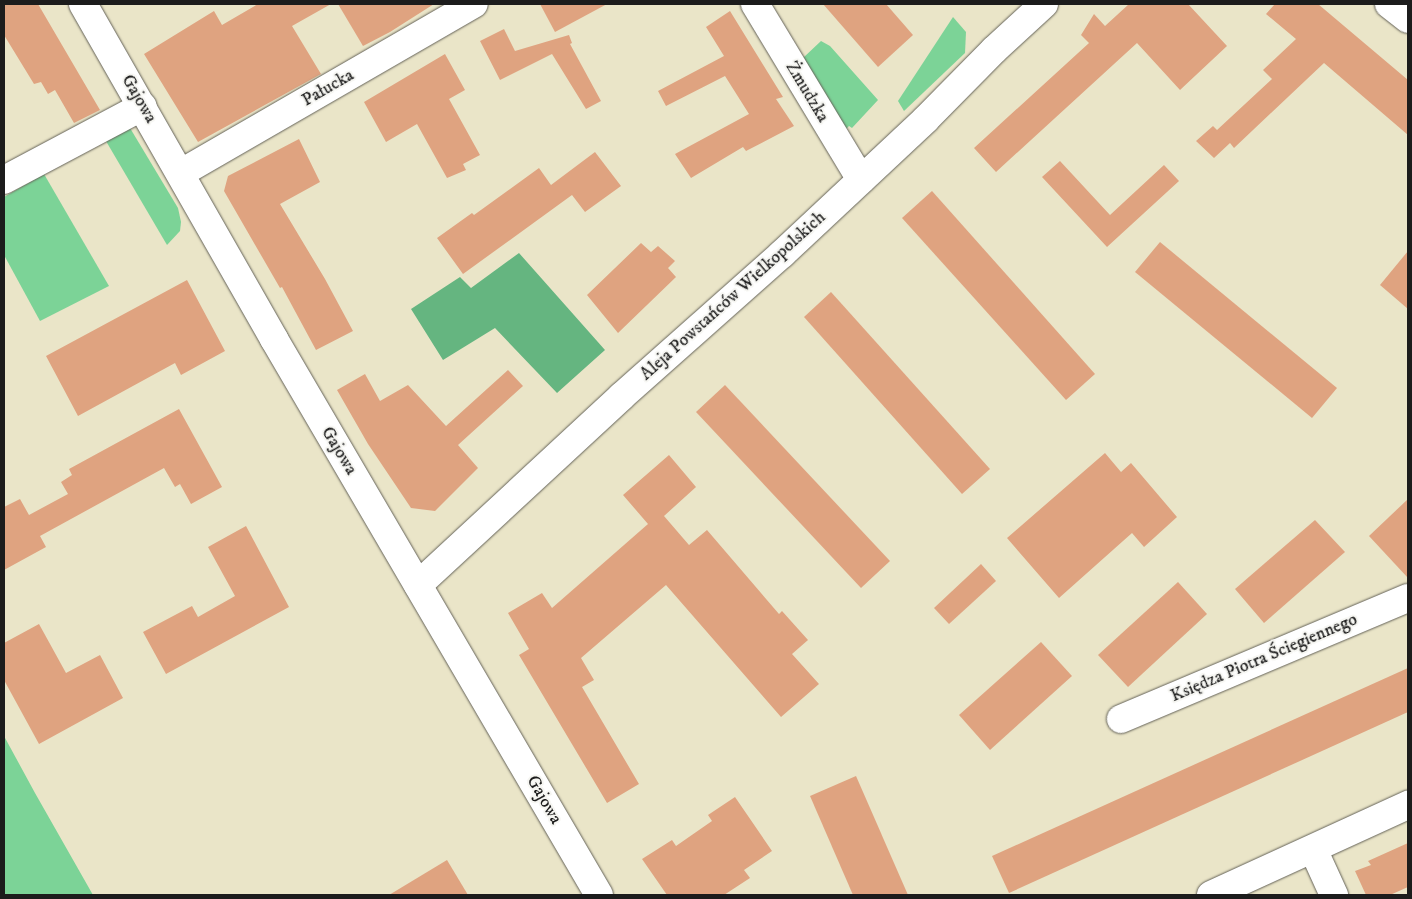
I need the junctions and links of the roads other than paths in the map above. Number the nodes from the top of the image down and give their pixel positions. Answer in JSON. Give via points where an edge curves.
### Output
{"nodes":[{"id":1,"x":83,"y":4,"type":"edge"},
{"id":2,"x":474,"y":4,"type":"edge"},
{"id":3,"x":755,"y":4,"type":"edge"},
{"id":4,"x":1044,"y":4,"type":"edge"},
{"id":5,"x":1388,"y":4,"type":"edge"},
{"id":6,"x":1408,"y":19,"type":"edge"},
{"id":7,"x":143,"y":106,"type":"junction"},
{"id":8,"x":181,"y":173,"type":"junction"},
{"id":9,"x":4,"y":180,"type":"edge"},
{"id":10,"x":861,"y":180,"type":"junction"},
{"id":11,"x":418,"y":585,"type":"junction"},
{"id":12,"x":1408,"y":598,"type":"edge"},
{"id":13,"x":1120,"y":719,"type":"dead end"},
{"id":14,"x":1408,"y":805,"type":"edge"},
{"id":15,"x":1313,"y":848,"type":"junction"},
{"id":16,"x":599,"y":895,"type":"edge"},
{"id":17,"x":1211,"y":895,"type":"edge"},
{"id":18,"x":1334,"y":895,"type":"edge"}],
"edges":[{"from":1,"to":7,"type":"street","name":"Gajowa"},
{"from":2,"to":8,"type":"street","name":"Pałucka"},
{"from":3,"to":10,"type":"street","name":"Żmudzka"},
{"from":4,"to":10,"type":"street","name":"Aleja Powstańców Wielkopolskich"},
{"from":5,"to":6,"type":"street"},
{"from":7,"to":8,"type":"street","name":"Gajowa"},
{"from":7,"to":9,"type":"street"},
{"from":8,"to":11,"type":"street","name":"Gajowa"},
{"from":10,"to":11,"type":"street","name":"Aleja Powstańców Wielkopolskich"},
{"from":11,"to":16,"type":"street","name":"Gajowa"},
{"from":12,"to":13,"type":"street","name":"Księdza Piotra Ściegiennego"},
{"from":14,"to":15,"type":"street"},
{"from":15,"to":17,"type":"street"},
{"from":15,"to":18,"type":"street"}]}
